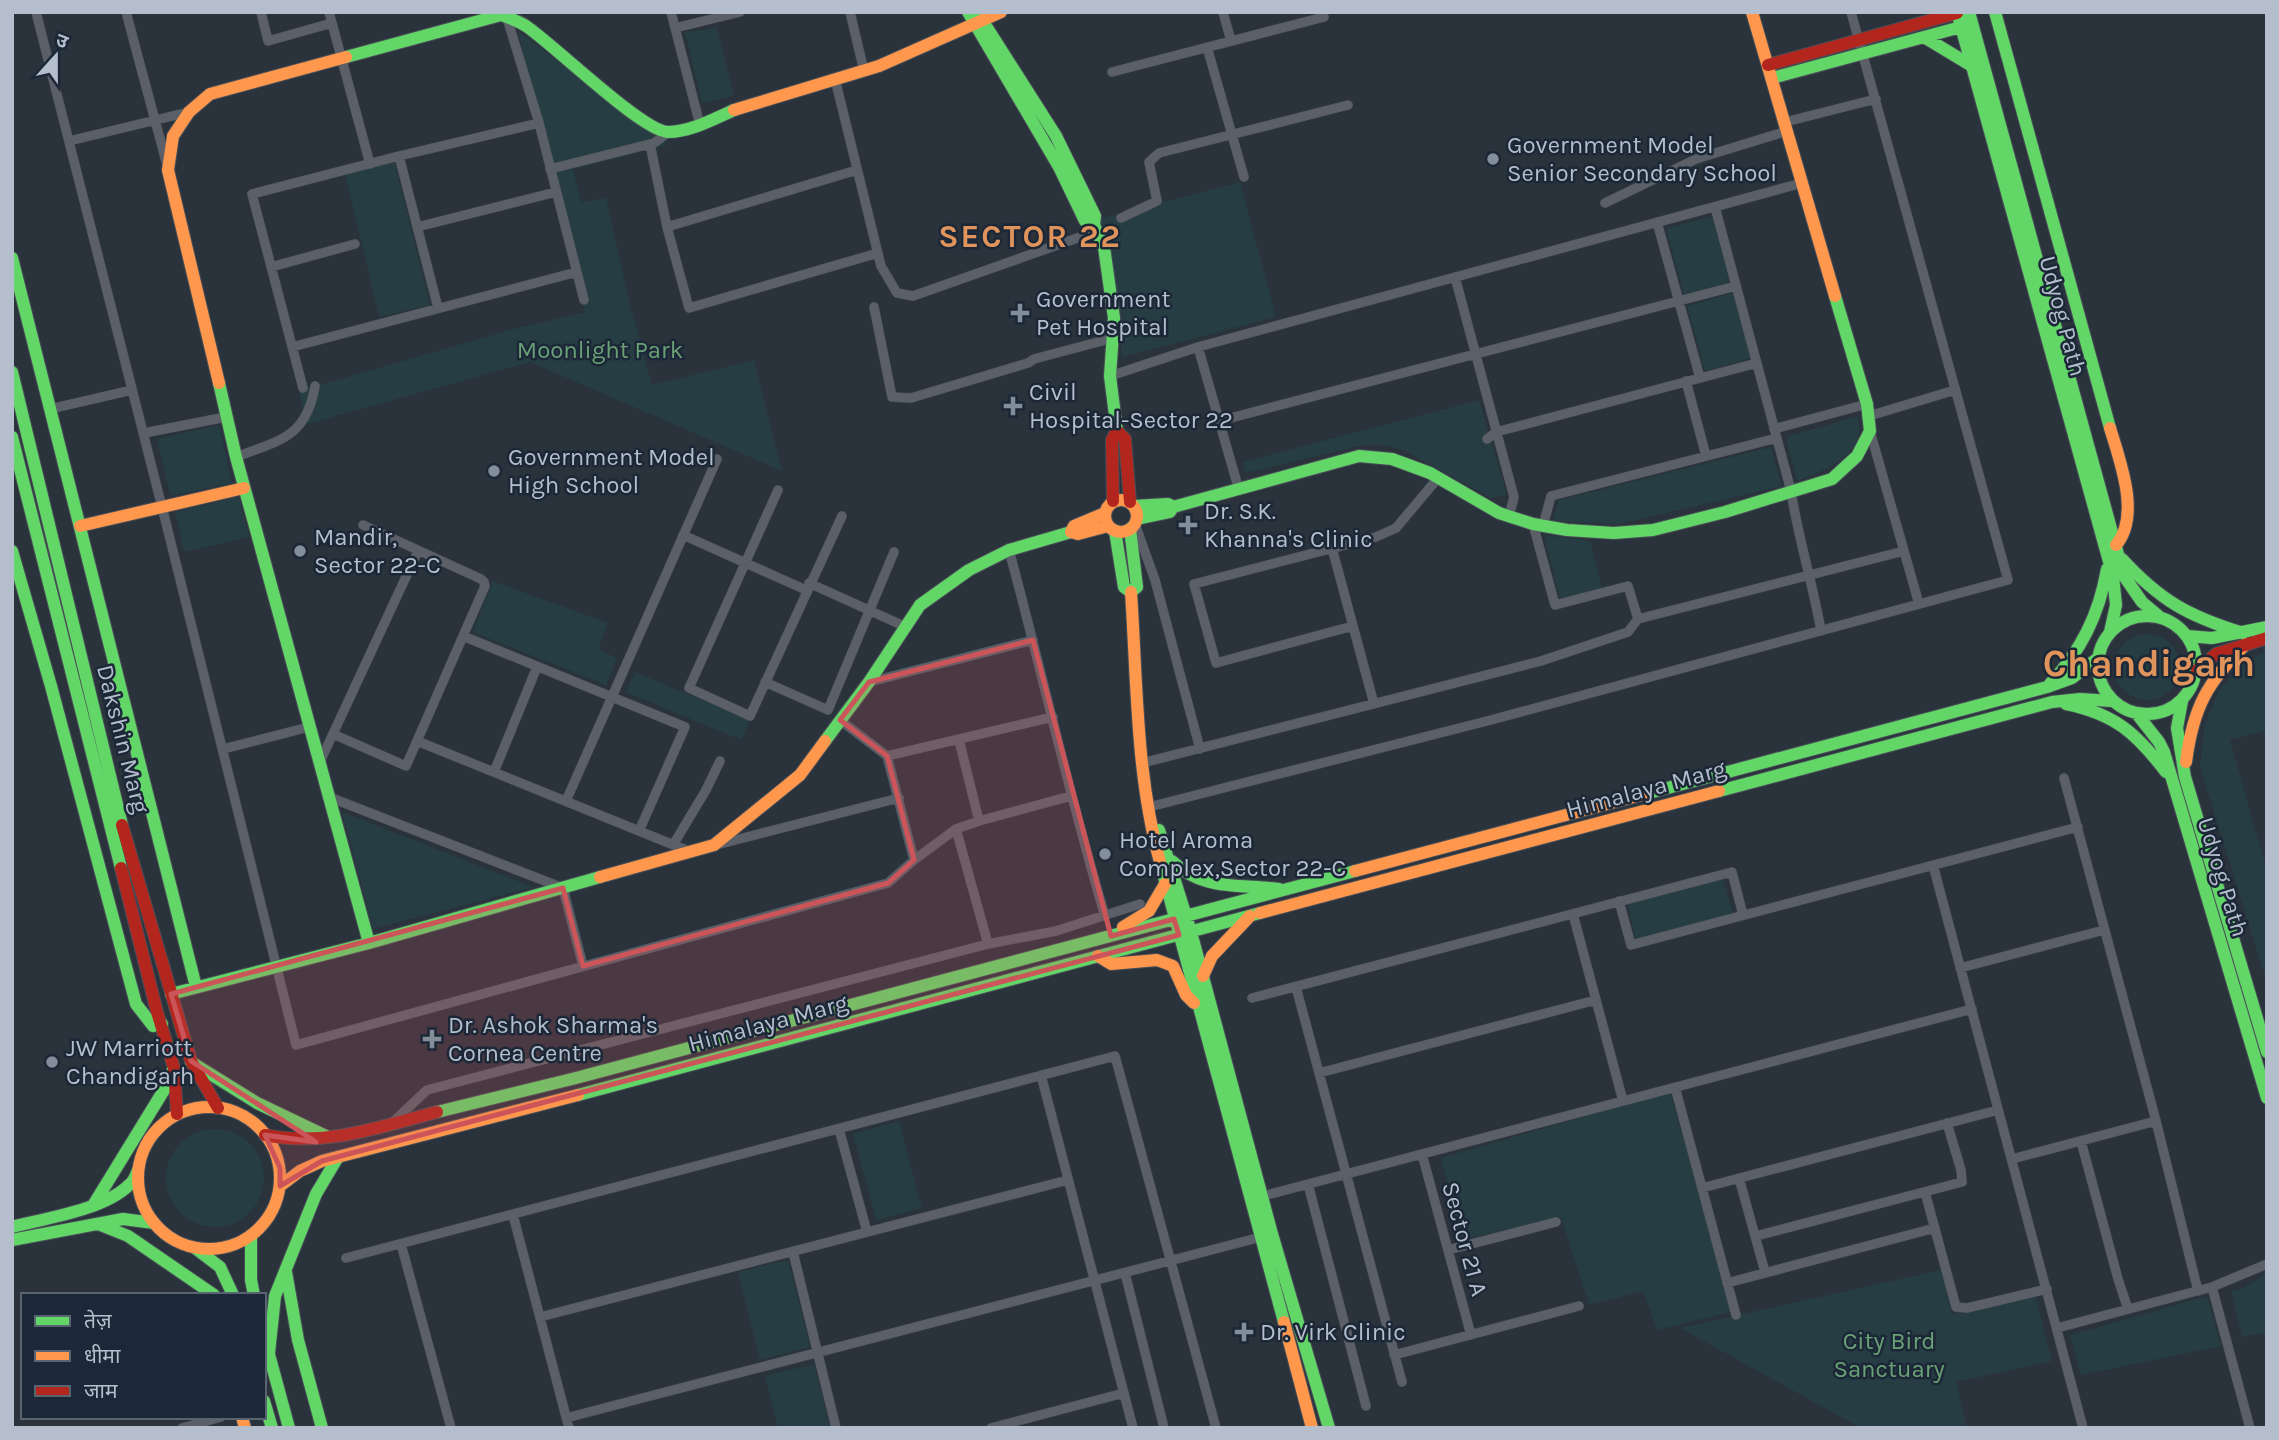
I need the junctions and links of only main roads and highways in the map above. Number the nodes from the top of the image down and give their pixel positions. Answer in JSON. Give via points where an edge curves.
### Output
{"nodes":[{"id":1,"x":968,"y":12,"type":"edge"},
{"id":2,"x":1001,"y":12,"type":"edge"},
{"id":3,"x":1957,"y":12,"type":"edge"},
{"id":4,"x":1969,"y":12,"type":"edge"},
{"id":5,"x":1994,"y":12,"type":"edge"},
{"id":6,"x":1756,"y":13,"type":"edge"},
{"id":7,"x":469,"y":18,"type":"edge"},
{"id":8,"x":1922,"y":18,"type":"edge"},
{"id":9,"x":978,"y":20,"type":"edge"},
{"id":10,"x":1961,"y":27,"type":"junction"},
{"id":11,"x":1924,"y":37,"type":"junction"},
{"id":12,"x":1768,"y":65,"type":"junction"},
{"id":13,"x":1972,"y":66,"type":"junction"},
{"id":14,"x":1772,"y":78,"type":"junction"},
{"id":15,"x":12,"y":258,"type":"edge"},
{"id":16,"x":12,"y":372,"type":"edge"},
{"id":17,"x":1117,"y":431,"type":"junction"},
{"id":18,"x":12,"y":437,"type":"edge"},
{"id":19,"x":244,"y":488,"type":"junction"},
{"id":20,"x":1113,"y":501,"type":"junction"},
{"id":21,"x":1105,"y":513,"type":"junction"},
{"id":22,"x":1133,"y":516,"type":"junction"},
{"id":23,"x":80,"y":526,"type":"junction"},
{"id":24,"x":1111,"y":529,"type":"junction"},
{"id":25,"x":1071,"y":532,"type":"junction"},
{"id":26,"x":12,"y":551,"type":"edge"},
{"id":27,"x":2114,"y":553,"type":"junction"},
{"id":28,"x":1131,"y":592,"type":"junction"},
{"id":29,"x":2161,"y":618,"type":"junction"},
{"id":30,"x":2267,"y":626,"type":"edge"},
{"id":31,"x":2110,"y":632,"type":"junction"},
{"id":32,"x":2187,"y":636,"type":"junction"},
{"id":33,"x":2245,"y":638,"type":"junction"},
{"id":34,"x":2267,"y":638,"type":"edge"},
{"id":35,"x":2098,"y":658,"type":"junction"},
{"id":36,"x":2197,"y":670,"type":"junction"},
{"id":37,"x":2047,"y":687,"type":"junction"},
{"id":38,"x":2112,"y":701,"type":"junction"},
{"id":39,"x":2182,"y":701,"type":"junction"},
{"id":40,"x":2052,"y":702,"type":"junction"},
{"id":41,"x":2137,"y":714,"type":"junction"},
{"id":42,"x":2178,"y":778,"type":"junction"},
{"id":43,"x":1149,"y":807,"type":"junction"},
{"id":44,"x":1166,"y":852,"type":"junction"},
{"id":45,"x":1165,"y":884,"type":"junction"},
{"id":46,"x":1286,"y":890,"type":"junction"},
{"id":47,"x":1250,"y":916,"type":"junction"},
{"id":48,"x":1180,"y":917,"type":"junction"},
{"id":49,"x":1185,"y":933,"type":"junction"},
{"id":50,"x":1105,"y":938,"type":"junction"},
{"id":51,"x":369,"y":943,"type":"junction"},
{"id":52,"x":1098,"y":956,"type":"junction"},
{"id":53,"x":1203,"y":976,"type":"junction"},
{"id":54,"x":196,"y":987,"type":"junction"},
{"id":55,"x":172,"y":994,"type":"junction"},
{"id":56,"x":1199,"y":1008,"type":"junction"},
{"id":57,"x":162,"y":1024,"type":"junction"},
{"id":58,"x":2267,"y":1052,"type":"edge"},
{"id":59,"x":191,"y":1061,"type":"junction"},
{"id":60,"x":174,"y":1068,"type":"junction"},
{"id":61,"x":2267,"y":1098,"type":"edge"},
{"id":62,"x":218,"y":1108,"type":"junction"},
{"id":63,"x":177,"y":1114,"type":"junction"},
{"id":64,"x":265,"y":1135,"type":"junction"},
{"id":65,"x":333,"y":1138,"type":"junction"},
{"id":66,"x":338,"y":1157,"type":"junction"},
{"id":67,"x":139,"y":1169,"type":"junction"},
{"id":68,"x":280,"y":1186,"type":"junction"},
{"id":69,"x":1257,"y":1197,"type":"junction"},
{"id":70,"x":94,"y":1205,"type":"junction"},
{"id":71,"x":154,"y":1223,"type":"junction"},
{"id":72,"x":98,"y":1224,"type":"junction"},
{"id":73,"x":12,"y":1227,"type":"edge"},
{"id":74,"x":251,"y":1236,"type":"junction"},
{"id":75,"x":1267,"y":1236,"type":"junction"},
{"id":76,"x":12,"y":1240,"type":"edge"},
{"id":77,"x":194,"y":1247,"type":"junction"},
{"id":78,"x":285,"y":1269,"type":"junction"},
{"id":79,"x":211,"y":1293,"type":"edge"},
{"id":80,"x":232,"y":1293,"type":"edge"},
{"id":81,"x":254,"y":1293,"type":"edge"},
{"id":82,"x":266,"y":1343,"type":"edge"},
{"id":83,"x":269,"y":1353,"type":"junction"},
{"id":84,"x":266,"y":1408,"type":"edge"},
{"id":85,"x":272,"y":1428,"type":"edge"},
{"id":86,"x":289,"y":1428,"type":"edge"},
{"id":87,"x":322,"y":1428,"type":"edge"},
{"id":88,"x":1312,"y":1428,"type":"edge"},
{"id":89,"x":1329,"y":1428,"type":"edge"}],
"edges":[{"from":1,"to":9,"type":"main road"},
{"from":2,"to":9,"type":"main road"},
{"from":3,"to":8,"type":"main road"},
{"from":3,"to":10,"type":"main road","name":"Udyog Path"},
{"from":4,"to":27,"type":"main road","name":"Udyog Path"},
{"from":5,"to":27,"type":"main road","via":[[2123,472],[2127,515]]},
{"from":6,"to":12,"type":"main road"},
{"from":7,"to":9,"type":"main road","via":[[501,15],[524,24],[657,130],[669,132],[879,66]]},
{"from":7,"to":19,"type":"main road","via":[[210,94],[189,112],[173,136],[168,170]]},
{"from":8,"to":12,"type":"main road"},
{"from":9,"to":17,"type":"main road","via":[[1085,221],[1095,228],[1104,247],[1114,318],[1110,376]]},
{"from":10,"to":11,"type":"main road"},
{"from":10,"to":13,"type":"main road","name":"Udyog Path"},
{"from":11,"to":13,"type":"main road"},
{"from":11,"to":14,"type":"main road"},
{"from":12,"to":14,"type":"main road"},
{"from":13,"to":27,"type":"main road","name":"Udyog Path"},
{"from":14,"to":22,"type":"main road","via":[[1868,410],[1870,431],[1857,456],[1832,479],[1653,530],[1614,533],[1538,525],[1499,513],[1438,478],[1392,459],[1359,456],[1173,507],[1170,512]]},
{"from":15,"to":23,"type":"main road"},
{"from":16,"to":55,"type":"main road","name":"Dakshin Marg","via":[[116,805]]},
{"from":17,"to":20,"type":"main road","via":[[1112,440]]},
{"from":17,"to":22,"type":"main road","via":[[1125,439]]},
{"from":18,"to":57,"type":"main road","name":"Dakshin Marg"},
{"from":19,"to":23,"type":"main road"},
{"from":19,"to":51,"type":"main road"},
{"from":20,"to":21,"type":"main road"},
{"from":20,"to":22,"type":"main road","via":[[1122,499]]},
{"from":21,"to":24,"type":"main road"},
{"from":21,"to":25,"type":"main road","via":[[1074,526]]},
{"from":22,"to":24,"type":"main road","via":[[1126,532]]},
{"from":22,"to":28,"type":"main road","via":[[1137,587]]},
{"from":23,"to":54,"type":"main road"},
{"from":24,"to":25,"type":"main road"},
{"from":24,"to":28,"type":"main road","via":[[1124,587]]},
{"from":25,"to":51,"type":"main road","via":[[1009,550],[969,570],[920,605],[800,775],[714,845]]},
{"from":26,"to":57,"type":"main road","via":[[136,1004],[153,1026]]},
{"from":27,"to":29,"type":"main road","name":"Udyog Path","via":[[2142,602]]},
{"from":27,"to":31,"type":"main road","name":"Udyog Path","via":[[2116,606]]},
{"from":27,"to":33,"type":"main road","via":[[2165,602]]},
{"from":27,"to":37,"type":"main road","via":[[2090,630],[2068,666]]},
{"from":28,"to":43,"type":"main road"},
{"from":29,"to":31,"type":"main road","via":[[2140,616]]},
{"from":29,"to":32,"type":"main road"},
{"from":30,"to":33,"type":"main road"},
{"from":31,"to":35,"type":"main road"},
{"from":32,"to":33,"type":"main road"},
{"from":32,"to":36,"type":"main road"},
{"from":33,"to":34,"type":"main road"},
{"from":33,"to":36,"type":"main road"},
{"from":33,"to":42,"type":"main road","via":[[2215,676]]},
{"from":35,"to":37,"type":"main road","name":"Himalaya Marg","via":[[2072,678]]},
{"from":35,"to":38,"type":"main road","via":[[2104,690]]},
{"from":36,"to":39,"type":"main road"},
{"from":37,"to":46,"type":"main road","name":"Himalaya Marg"},
{"from":38,"to":40,"type":"main road","name":"Himalaya Marg"},
{"from":38,"to":41,"type":"main road"},
{"from":39,"to":41,"type":"main road","via":[[2154,715]]},
{"from":39,"to":42,"type":"main road","name":"Udyog Path","via":[[2177,728]]},
{"from":40,"to":42,"type":"main road","via":[[2109,715],[2131,730]]},
{"from":40,"to":47,"type":"main road","name":"Himalaya Marg"},
{"from":41,"to":42,"type":"main road","name":"Udyog Path","via":[[2159,741]]},
{"from":42,"to":58,"type":"main road","name":"Udyog Path"},
{"from":42,"to":61,"type":"main road","name":"Udyog Path"},
{"from":43,"to":44,"type":"main road"},
{"from":43,"to":45,"type":"main road"},
{"from":44,"to":46,"type":"main road","via":[[1179,869],[1204,881]]},
{"from":44,"to":48,"type":"main road"},
{"from":45,"to":48,"type":"main road"},
{"from":45,"to":50,"type":"main road","via":[[1147,914]]},
{"from":46,"to":48,"type":"main road","name":"Himalaya Marg"},
{"from":47,"to":49,"type":"main road","name":"Himalaya Marg"},
{"from":47,"to":53,"type":"main road","via":[[1212,956]]},
{"from":48,"to":49,"type":"main road"},
{"from":48,"to":50,"type":"main road","name":"Himalaya Marg"},
{"from":49,"to":52,"type":"main road","name":"Himalaya Marg"},
{"from":49,"to":53,"type":"main road"},
{"from":49,"to":56,"type":"main road"},
{"from":50,"to":65,"type":"main road","name":"Himalaya Marg"},
{"from":51,"to":54,"type":"main road"},
{"from":52,"to":56,"type":"main road","via":[[1111,964],[1157,960],[1173,966],[1186,995]]},
{"from":52,"to":66,"type":"main road","name":"Himalaya Marg"},
{"from":53,"to":69,"type":"main road"},
{"from":54,"to":55,"type":"main road"},
{"from":55,"to":59,"type":"main road","name":"Dakshin Marg"},
{"from":56,"to":69,"type":"main road"},
{"from":57,"to":60,"type":"main road","name":"Dakshin Marg"},
{"from":59,"to":62,"type":"main road","name":"Dakshin Marg"},
{"from":59,"to":65,"type":"main road","via":[[258,1105]]},
{"from":60,"to":63,"type":"main road","name":"Dakshin Marg"},
{"from":60,"to":70,"type":"main road"},
{"from":62,"to":63,"type":"main road"},
{"from":62,"to":64,"type":"main road","via":[[236,1112]]},
{"from":63,"to":67,"type":"main road","via":[[151,1137]]},
{"from":64,"to":65,"type":"main road","name":"Himalaya Marg"},
{"from":64,"to":68,"type":"main road","via":[[275,1150]]},
{"from":66,"to":68,"type":"main road","name":"Himalaya Marg","via":[[300,1171]]},
{"from":66,"to":78,"type":"main road","via":[[316,1195]]},
{"from":67,"to":70,"type":"main road","via":[[132,1183]]},
{"from":67,"to":71,"type":"main road","via":[[144,1206]]},
{"from":68,"to":74,"type":"main road","via":[[275,1205]]},
{"from":69,"to":75,"type":"main road"},
{"from":70,"to":73,"type":"main road"},
{"from":71,"to":72,"type":"main road","via":[[123,1219]]},
{"from":71,"to":77,"type":"main road"},
{"from":72,"to":76,"type":"main road"},
{"from":72,"to":79,"type":"main road","via":[[128,1236]]},
{"from":74,"to":77,"type":"main road","via":[[214,1249]]},
{"from":74,"to":81,"type":"main road"},
{"from":75,"to":88,"type":"main road"},
{"from":75,"to":89,"type":"main road"},
{"from":77,"to":80,"type":"main road","via":[[220,1267]]},
{"from":78,"to":83,"type":"main road","via":[[275,1296]]},
{"from":78,"to":87,"type":"main road"},
{"from":82,"to":83,"type":"main road"},
{"from":83,"to":86,"type":"main road"},
{"from":84,"to":85,"type":"main road"}]}
